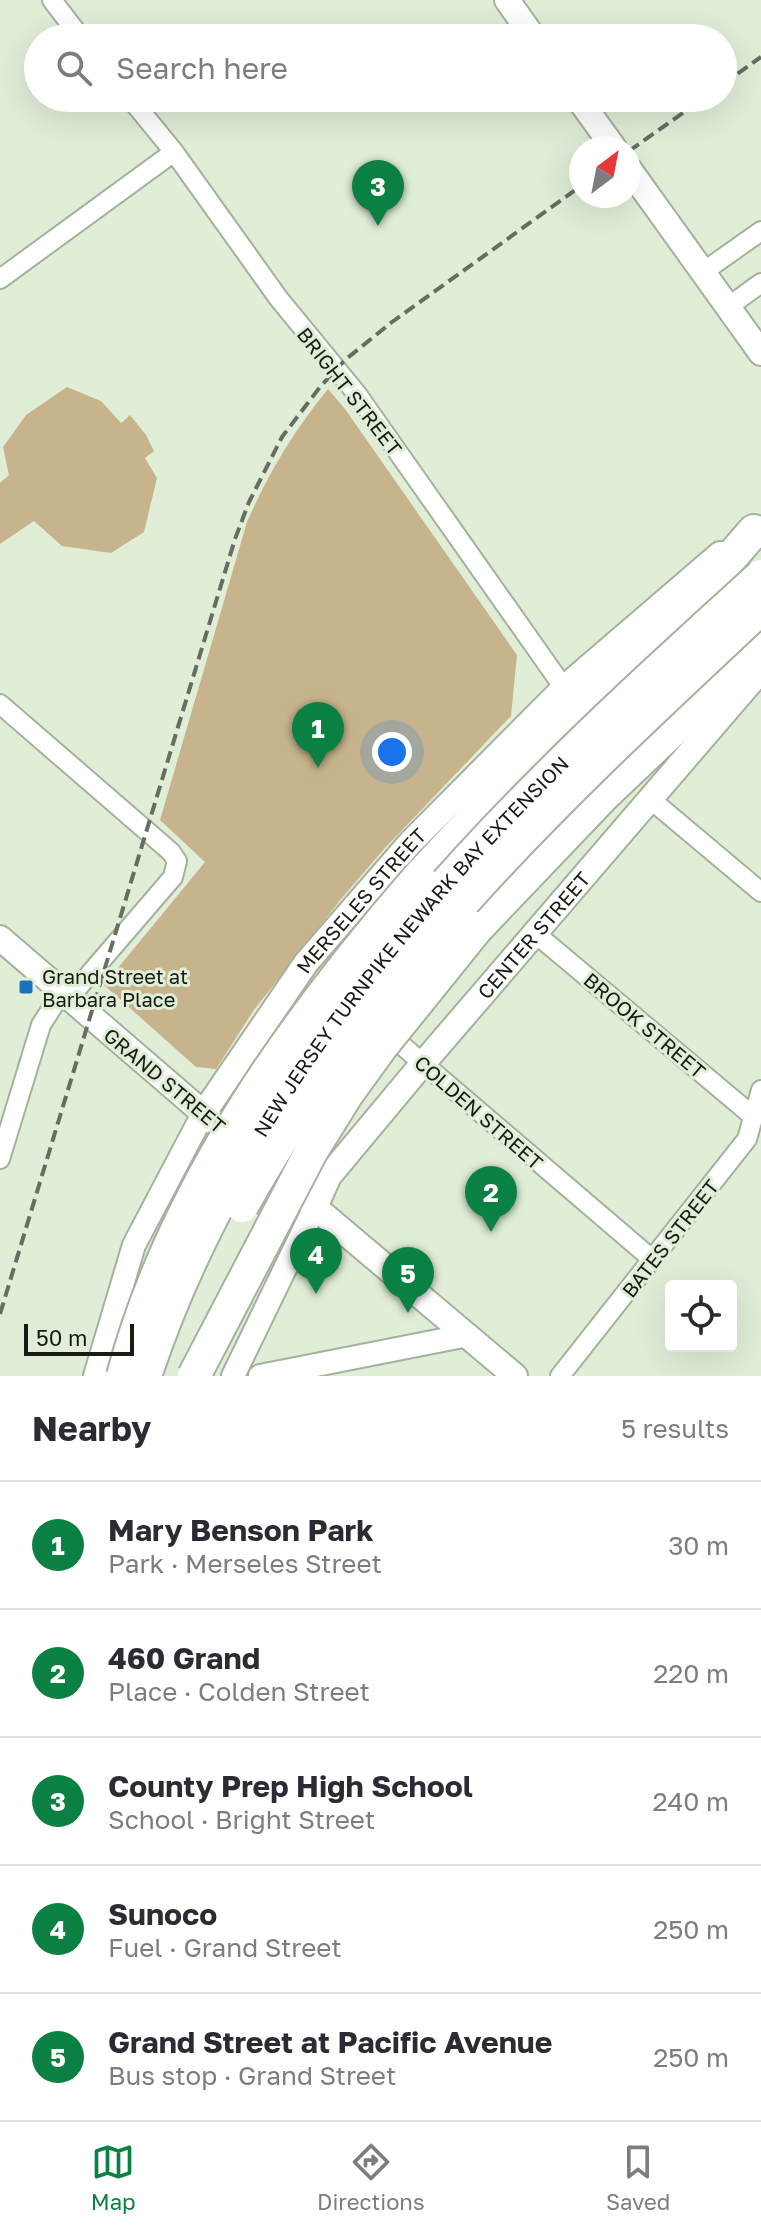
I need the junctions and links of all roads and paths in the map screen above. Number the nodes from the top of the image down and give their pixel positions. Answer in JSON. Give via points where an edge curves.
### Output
{"nodes":[{"id":1,"x":52,"y":0,"type":"edge"},
{"id":2,"x":507,"y":0,"type":"edge"},
{"id":3,"x":70,"y":24,"type":"edge"},
{"id":4,"x":524,"y":24,"type":"edge"},
{"id":5,"x":141,"y":112,"type":"edge"},
{"id":6,"x":588,"y":112,"type":"edge"},
{"id":7,"x":605,"y":136,"type":"edge"},
{"id":8,"x":174,"y":152,"type":"junction"},
{"id":9,"x":641,"y":186,"type":"edge"},
{"id":10,"x":761,"y":231,"type":"edge"},
{"id":11,"x":703,"y":272,"type":"junction"},
{"id":12,"x":0,"y":279,"type":"edge"},
{"id":13,"x":761,"y":283,"type":"edge"},
{"id":14,"x":728,"y":307,"type":"junction"},
{"id":15,"x":761,"y":353,"type":"edge"},
{"id":16,"x":758,"y":528,"type":"edge"},
{"id":17,"x":761,"y":576,"type":"edge"},
{"id":18,"x":761,"y":608,"type":"edge"},
{"id":19,"x":761,"y":646,"type":"edge"},
{"id":20,"x":761,"y":670,"type":"edge"},
{"id":21,"x":564,"y":688,"type":"junction"},
{"id":22,"x":0,"y":704,"type":"edge"},
{"id":23,"x":559,"y":728,"type":"junction"},
{"id":24,"x":649,"y":798,"type":"junction"},
{"id":25,"x":758,"y":884,"type":"edge"},
{"id":26,"x":536,"y":934,"type":"junction"},
{"id":27,"x":0,"y":938,"type":"edge"},
{"id":28,"x":306,"y":963,"type":"junction"},
{"id":29,"x":66,"y":995,"type":"junction"},
{"id":30,"x":423,"y":1063,"type":"junction"},
{"id":31,"x":761,"y":1090,"type":"edge"},
{"id":32,"x":203,"y":1114,"type":"junction"},
{"id":33,"x":754,"y":1117,"type":"junction"},
{"id":34,"x":0,"y":1159,"type":"edge"},
{"id":35,"x":315,"y":1207,"type":"junction"},
{"id":36,"x":653,"y":1260,"type":"junction"},
{"id":37,"x":468,"y":1335,"type":"junction"},
{"id":38,"x":95,"y":1376,"type":"edge"},
{"id":39,"x":123,"y":1376,"type":"edge"},
{"id":40,"x":145,"y":1376,"type":"edge"},
{"id":41,"x":165,"y":1376,"type":"edge"},
{"id":42,"x":194,"y":1376,"type":"edge"},
{"id":43,"x":233,"y":1376,"type":"edge"},
{"id":44,"x":260,"y":1376,"type":"edge"},
{"id":45,"x":515,"y":1376,"type":"edge"},
{"id":46,"x":560,"y":1376,"type":"edge"}],
"edges":[{"from":1,"to":3,"type":"street"},
{"from":2,"to":4,"type":"main road"},
{"from":5,"to":8,"type":"street","name":"BRIGHT STREET"},
{"from":6,"to":7,"type":"main road"},
{"from":8,"to":12,"type":"street"},
{"from":8,"to":21,"type":"street","name":"BRIGHT STREET","via":[[279,299],[357,394]]},
{"from":9,"to":11,"type":"main road"},
{"from":10,"to":11,"type":"street"},
{"from":11,"to":14,"type":"main road"},
{"from":13,"to":14,"type":"street"},
{"from":14,"to":15,"type":"main road"},
{"from":16,"to":21,"type":"main road","name":"MERSELES STREET","via":[[702,568]]},
{"from":16,"to":23,"type":"highway","via":[[686,609]]},
{"from":17,"to":40,"type":"highway","name":"NEW JERSEY TURNPIKE NEWARK BAY EXTENSION","bridge":true,"via":[[517,807],[425,909],[341,1014],[274,1108],[226,1190]]},
{"from":18,"to":41,"type":"highway","name":"NEW JERSEY TURNPIKE NEWARK BAY EXTENSION","bridge":true,"via":[[550,808],[386,992],[253,1185],[206,1274]]},
{"from":19,"to":42,"type":"highway","bridge":true,"via":[[603,796],[477,928],[381,1047],[311,1152]]},
{"from":20,"to":24,"type":"main road","name":"CENTER STREET"},
{"from":21,"to":23,"type":"highway","via":[[568,701]]},
{"from":21,"to":28,"type":"main road","name":"MERSELES STREET","via":[[440,810]]},
{"from":22,"to":29,"type":"street","via":[[177,861],[173,877]]},
{"from":23,"to":39,"type":"highway","bridge":true,"via":[[419,877],[293,1035],[179,1226]]},
{"from":24,"to":25,"type":"street"},
{"from":24,"to":26,"type":"main road","name":"CENTER STREET"},
{"from":26,"to":30,"type":"main road","name":"CENTER STREET"},
{"from":26,"to":33,"type":"street","name":"BROOK STREET"},
{"from":27,"to":29,"type":"main road","name":"GRAND STREET"},
{"from":28,"to":30,"type":"street","name":"COLDEN STREET"},
{"from":28,"to":32,"type":"main road","name":"MERSELES STREET"},
{"from":29,"to":32,"type":"main road","name":"GRAND STREET"},
{"from":29,"to":34,"type":"street","via":[[41,1025]]},
{"from":30,"to":35,"type":"main road","name":"CENTER STREET","via":[[329,1176]]},
{"from":30,"to":36,"type":"street","name":"COLDEN STREET"},
{"from":31,"to":33,"type":"street","name":"BATES STREET"},
{"from":32,"to":35,"type":"main road","name":"GRAND STREET"},
{"from":32,"to":38,"type":"street","name":"MERSELES STREET","via":[[134,1245]]},
{"from":33,"to":36,"type":"street","name":"BATES STREET","via":[[747,1139]]},
{"from":35,"to":37,"type":"main road","name":"GRAND STREET"},
{"from":35,"to":43,"type":"street"},
{"from":36,"to":46,"type":"street","name":"BATES STREET"},
{"from":37,"to":44,"type":"street"},
{"from":37,"to":45,"type":"main road","name":"GRAND STREET"}]}
